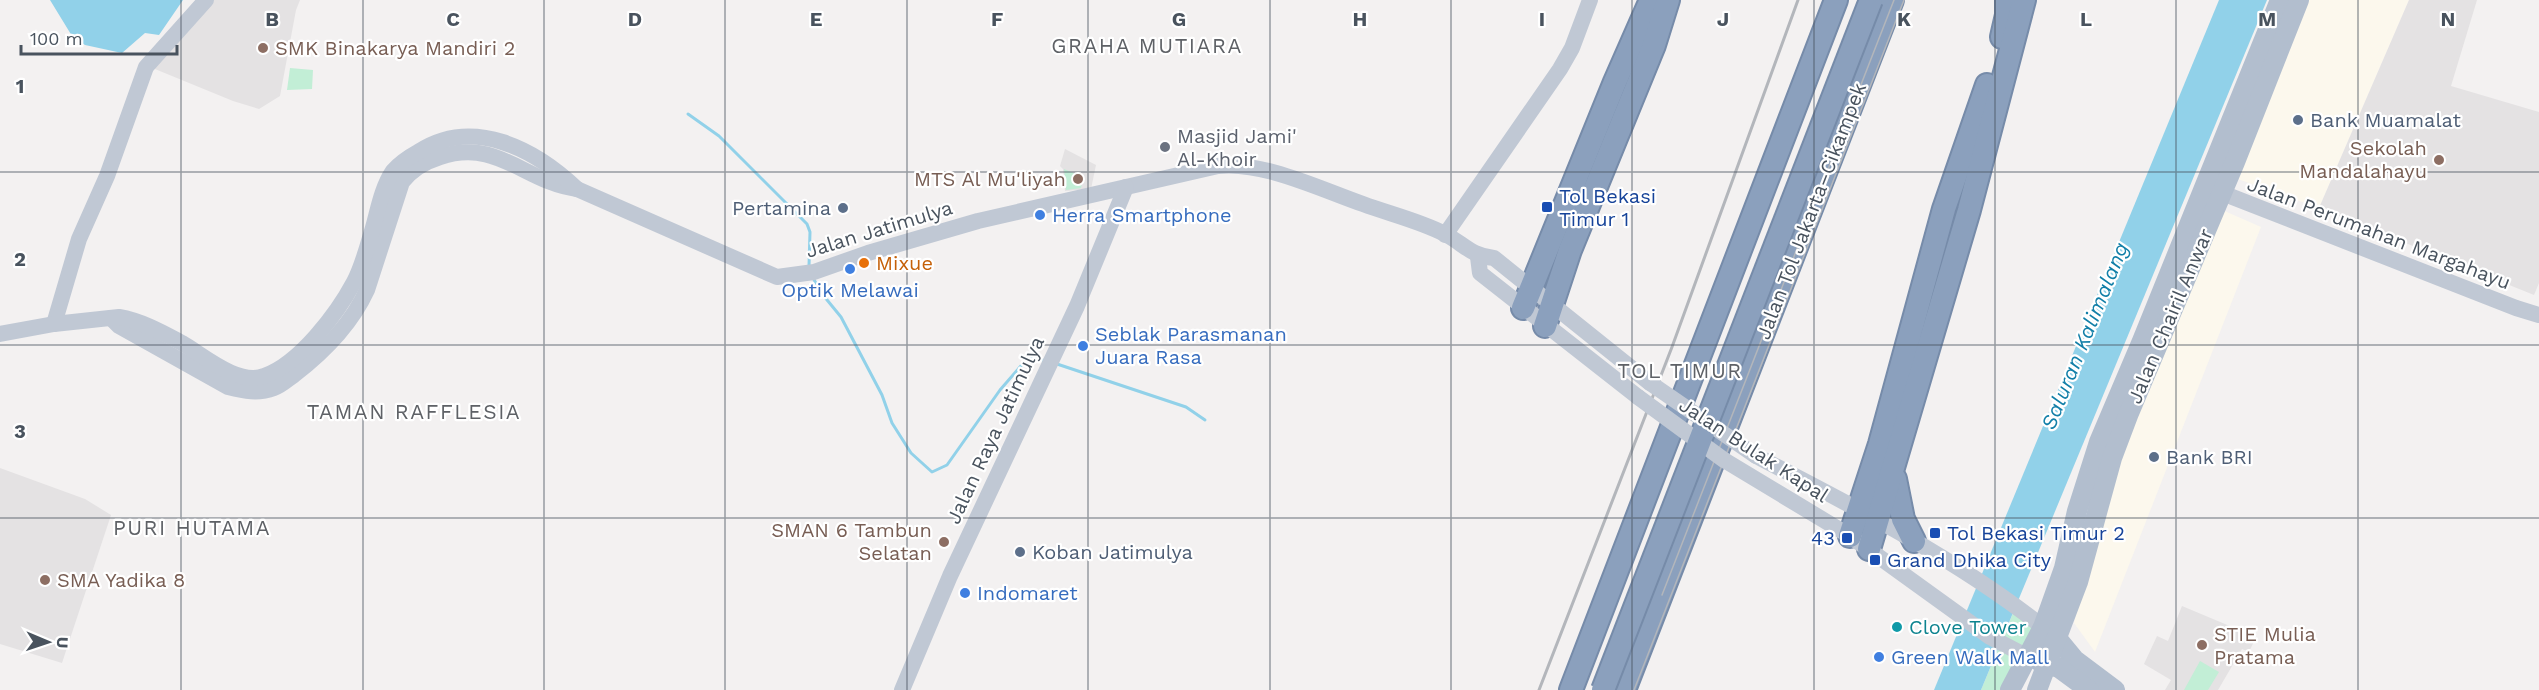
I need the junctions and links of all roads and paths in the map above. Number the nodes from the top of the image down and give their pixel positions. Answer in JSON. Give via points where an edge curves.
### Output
{"nodes":[{"id":1,"x":206,"y":0,"type":"edge"},
{"id":2,"x":1590,"y":0,"type":"edge"},
{"id":3,"x":1651,"y":0,"type":"edge"},
{"id":4,"x":1668,"y":0,"type":"edge"},
{"id":5,"x":1836,"y":0,"type":"edge"},
{"id":6,"x":1855,"y":0,"type":"edge"},
{"id":7,"x":1871,"y":0,"type":"edge"},
{"id":8,"x":1892,"y":0,"type":"edge"},
{"id":9,"x":1906,"y":0,"type":"edge"},
{"id":10,"x":2007,"y":0,"type":"edge"},
{"id":11,"x":2024,"y":0,"type":"edge"},
{"id":12,"x":2280,"y":0,"type":"edge"},
{"id":13,"x":2299,"y":0,"type":"edge"},
{"id":14,"x":1126,"y":187,"type":"junction"},
{"id":15,"x":2214,"y":190,"type":"junction"},
{"id":16,"x":1446,"y":235,"type":"junction"},
{"id":17,"x":1561,"y":246,"type":"junction"},
{"id":18,"x":1478,"y":257,"type":"junction"},
{"id":19,"x":1532,"y":287,"type":"junction"},
{"id":20,"x":1523,"y":308,"type":"junction"},
{"id":21,"x":1772,"y":314,"type":"junction"},
{"id":22,"x":1549,"y":315,"type":"junction"},
{"id":23,"x":2539,"y":315,"type":"edge"},
{"id":24,"x":54,"y":324,"type":"junction"},
{"id":25,"x":0,"y":333,"type":"edge"},
{"id":26,"x":1894,"y":471,"type":"junction"},
{"id":27,"x":1859,"y":509,"type":"junction"},
{"id":28,"x":1879,"y":520,"type":"junction"},
{"id":29,"x":1850,"y":536,"type":"junction"},
{"id":30,"x":1914,"y":541,"type":"junction"},
{"id":31,"x":1869,"y":549,"type":"junction"},
{"id":32,"x":2042,"y":626,"type":"junction"},
{"id":33,"x":2021,"y":654,"type":"junction"},
{"id":34,"x":2048,"y":663,"type":"junction"},
{"id":35,"x":902,"y":690,"type":"edge"},
{"id":36,"x":1571,"y":690,"type":"edge"},
{"id":37,"x":1587,"y":690,"type":"edge"},
{"id":38,"x":1603,"y":690,"type":"edge"},
{"id":39,"x":1624,"y":690,"type":"edge"},
{"id":40,"x":2010,"y":690,"type":"edge"},
{"id":41,"x":2037,"y":690,"type":"edge"},
{"id":42,"x":2089,"y":690,"type":"edge"},
{"id":43,"x":2115,"y":690,"type":"edge"}],
"edges":[{"from":1,"to":24,"type":"main road","via":[[146,67],[107,176],[79,239]]},
{"from":2,"to":16,"type":"main road","via":[[1560,69]]},
{"from":3,"to":17,"type":"highway","via":[[1615,82]]},
{"from":4,"to":17,"type":"highway","via":[[1654,45]]},
{"from":5,"to":36,"type":"highway"},
{"from":6,"to":37,"type":"highway","bridge":true},
{"from":7,"to":38,"type":"highway","bridge":true},
{"from":8,"to":21,"type":"highway","name":"Jalan Tol Jakarta–Cikampek"},
{"from":9,"to":21,"type":"highway"},
{"from":10,"to":27,"type":"highway","via":[[2001,44],[1944,209]]},
{"from":11,"to":26,"type":"highway"},
{"from":12,"to":15,"type":"main road","name":"Jalan Chairil Anwar"},
{"from":13,"to":15,"type":"main road","name":"Jalan Chairil Anwar"},
{"from":14,"to":16,"type":"main road","name":"Jalan Jatimulya","via":[[1233,164],[1281,176]]},
{"from":14,"to":24,"type":"main road","name":"Jalan Jatimulya","via":[[978,221],[807,274],[777,277],[577,189],[541,161],[488,137],[474,135],[428,146],[402,162],[389,178],[355,280],[335,312],[294,358],[265,376],[244,377],[130,319]]},
{"from":14,"to":35,"type":"main road","name":"Jalan Raya Jatimulya","via":[[1077,306],[950,576]]},
{"from":15,"to":23,"type":"main road","name":"Jalan Perumahan Margahayu"},
{"from":15,"to":32,"type":"main road","name":"Jalan Chairil Anwar","via":[[2112,458],[2083,567]]},
{"from":16,"to":18,"type":"main road","name":"Jalan Bulak Kapal"},
{"from":17,"to":19,"type":"highway"},
{"from":17,"to":22,"type":"highway"},
{"from":18,"to":19,"type":"main road","name":"Jalan Bulak Kapal","via":[[1494,258]]},
{"from":18,"to":20,"type":"main road","name":"Jalan Bulak Kapal","via":[[1480,273]]},
{"from":19,"to":20,"type":"highway"},
{"from":19,"to":22,"type":"main road","name":"Jalan Bulak Kapal"},
{"from":20,"to":22,"type":"main road","name":"Jalan Bulak Kapal"},
{"from":21,"to":39,"type":"highway","name":"Jalan Tol Jakarta–Cikampek"},
{"from":22,"to":27,"type":"main road","name":"Jalan Bulak Kapal","bridge":true,"via":[[1756,456]]},
{"from":22,"to":29,"type":"main road","name":"Jalan Bulak Kapal","bridge":true,"via":[[1638,397],[1724,460]]},
{"from":24,"to":25,"type":"main road","name":"Jalan Jatimulya"},
{"from":26,"to":28,"type":"highway"},
{"from":26,"to":30,"type":"highway","via":[[1901,512]]},
{"from":27,"to":28,"type":"main road","name":"Jalan Bulak Kapal"},
{"from":27,"to":29,"type":"highway"},
{"from":28,"to":30,"type":"main road","name":"Jalan Bulak Kapal"},
{"from":28,"to":31,"type":"highway"},
{"from":29,"to":31,"type":"main road","name":"Jalan Bulak Kapal"},
{"from":30,"to":32,"type":"main road","name":"Jalan Bulak Kapal"},
{"from":31,"to":33,"type":"main road","name":"Jalan Bulak Kapal","via":[[1956,614]]},
{"from":32,"to":33,"type":"main road"},
{"from":32,"to":34,"type":"main road"},
{"from":32,"to":43,"type":"main road","via":[[2075,660]]},
{"from":33,"to":34,"type":"main road"},
{"from":33,"to":40,"type":"main road"},
{"from":34,"to":41,"type":"main road"},
{"from":34,"to":42,"type":"main road"}]}
